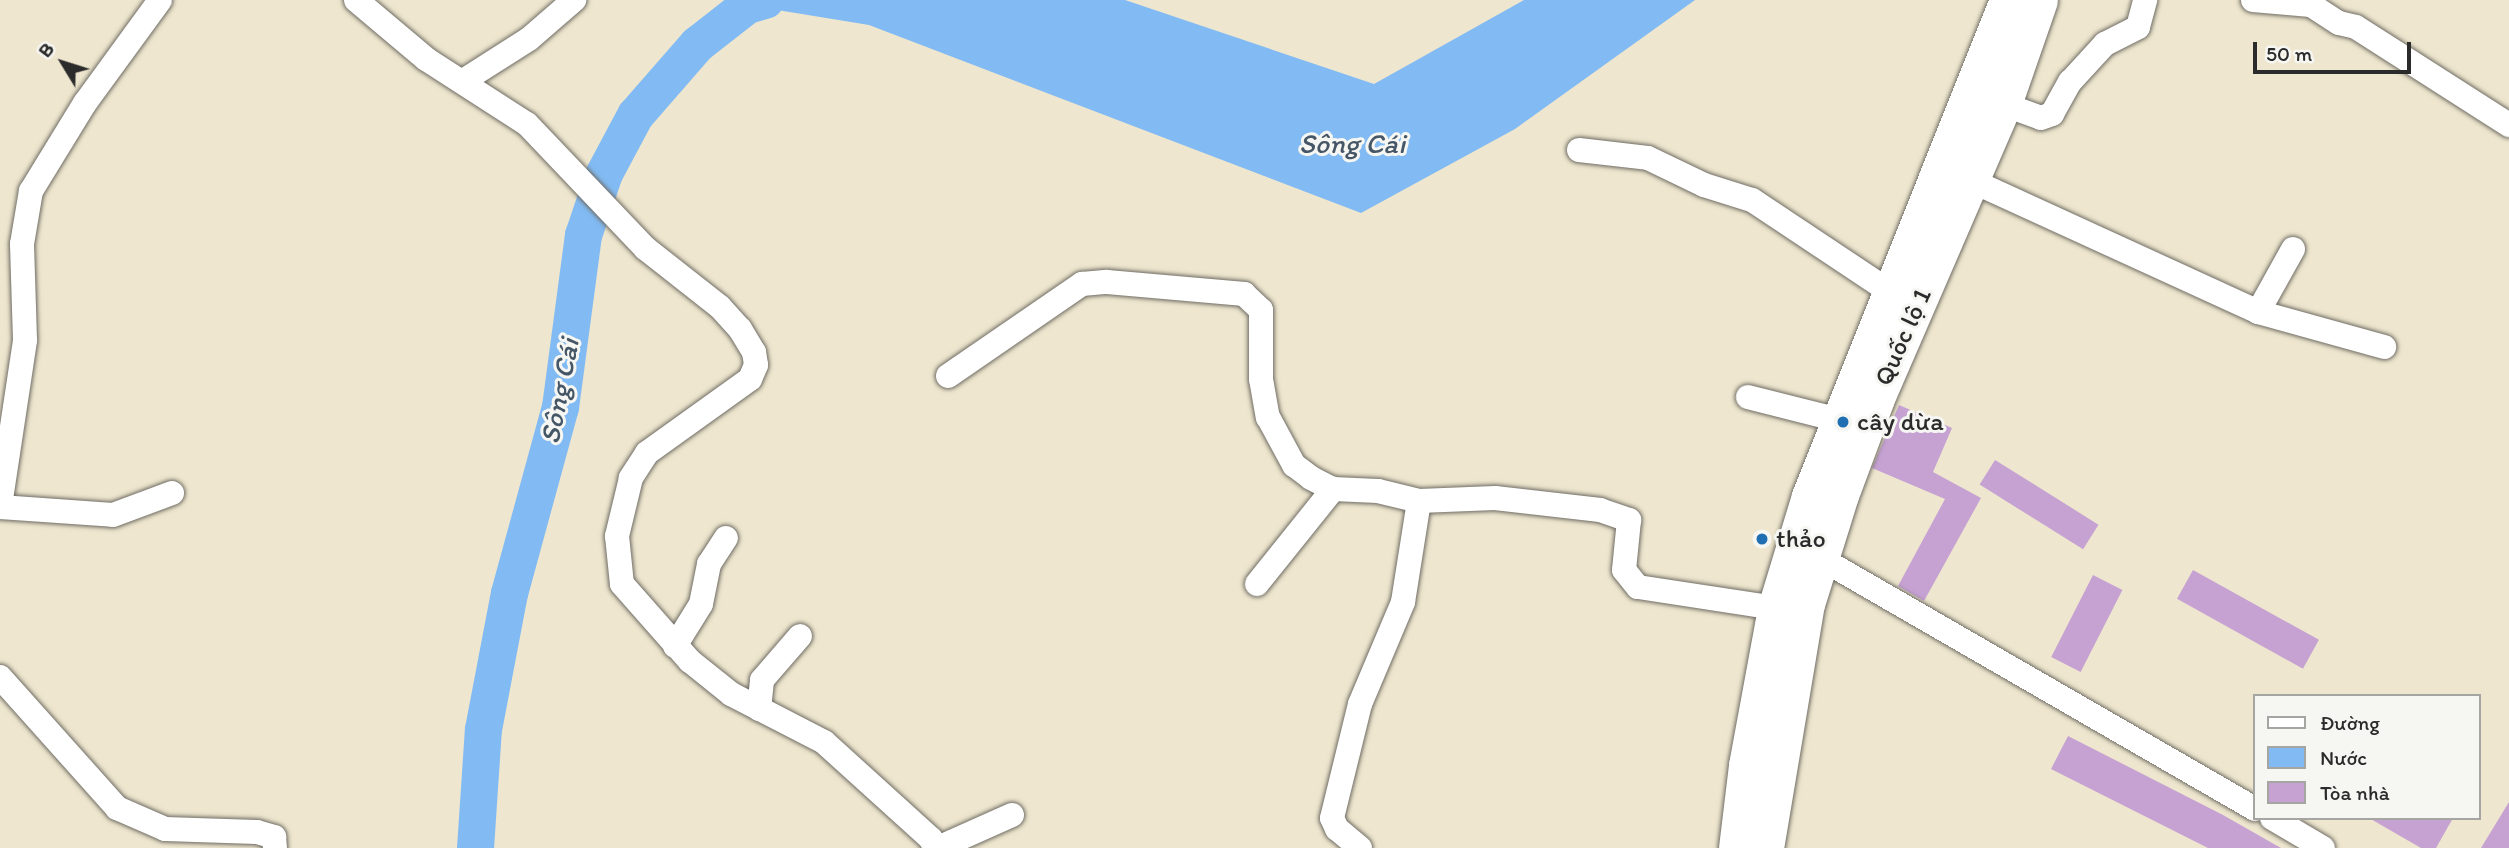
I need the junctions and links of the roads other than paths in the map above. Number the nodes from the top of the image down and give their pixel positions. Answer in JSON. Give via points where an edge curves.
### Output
{"nodes":[{"id":1,"x":160,"y":0,"type":"edge"},
{"id":2,"x":356,"y":0,"type":"edge"},
{"id":3,"x":574,"y":0,"type":"edge"},
{"id":4,"x":2008,"y":0,"type":"edge"},
{"id":5,"x":2039,"y":0,"type":"edge"},
{"id":6,"x":2145,"y":0,"type":"edge"},
{"id":7,"x":2253,"y":0,"type":"edge"},
{"id":8,"x":463,"y":81,"type":"junction"},
{"id":9,"x":2003,"y":104,"type":"junction"},
{"id":10,"x":2509,"y":125,"type":"edge"},
{"id":11,"x":1579,"y":150,"type":"dead end"},
{"id":12,"x":1970,"y":180,"type":"junction"},
{"id":13,"x":2293,"y":249,"type":"dead end"},
{"id":14,"x":1889,"y":291,"type":"junction"},
{"id":15,"x":2258,"y":312,"type":"junction"},
{"id":16,"x":2384,"y":347,"type":"dead end"},
{"id":17,"x":948,"y":376,"type":"dead end"},
{"id":18,"x":1748,"y":397,"type":"dead end"},
{"id":19,"x":1839,"y":420,"type":"junction"},
{"id":20,"x":1333,"y":489,"type":"junction"},
{"id":21,"x":172,"y":493,"type":"dead end"},
{"id":22,"x":1419,"y":501,"type":"junction"},
{"id":23,"x":0,"y":507,"type":"edge"},
{"id":24,"x":726,"y":538,"type":"dead end"},
{"id":25,"x":1820,"y":558,"type":"junction"},
{"id":26,"x":1257,"y":584,"type":"dead end"},
{"id":27,"x":1776,"y":608,"type":"junction"},
{"id":28,"x":800,"y":636,"type":"dead end"},
{"id":29,"x":675,"y":646,"type":"junction"},
{"id":30,"x":0,"y":677,"type":"edge"},
{"id":31,"x":759,"y":709,"type":"junction"},
{"id":32,"x":2254,"y":808,"type":"edge"},
{"id":33,"x":1012,"y":815,"type":"dead end"},
{"id":34,"x":2275,"y":820,"type":"edge"},
{"id":35,"x":275,"y":848,"type":"edge"},
{"id":36,"x":936,"y":848,"type":"edge"},
{"id":37,"x":1360,"y":848,"type":"edge"},
{"id":38,"x":1737,"y":848,"type":"edge"},
{"id":39,"x":1765,"y":848,"type":"edge"},
{"id":40,"x":2323,"y":848,"type":"edge"}],
"edges":[{"from":1,"to":23,"type":"street","via":[[85,103],[31,191],[22,243],[25,340]]},
{"from":2,"to":8,"type":"street","via":[[426,59]]},
{"from":3,"to":8,"type":"street","via":[[529,39]]},
{"from":4,"to":14,"type":"highway","name":"Quốc lộ 1","via":[[1959,130]]},
{"from":5,"to":9,"type":"highway","name":"Quốc lộ 1"},
{"from":6,"to":9,"type":"street","via":[[2138,27],[2105,44],[2070,82],[2052,114],[2041,118]]},
{"from":7,"to":10,"type":"street","via":[[2311,5],[2339,23],[2356,27]]},
{"from":8,"to":29,"type":"street","via":[[527,124],[645,248],[732,318],[754,352],[756,365],[743,386],[647,453],[631,478],[617,536],[618,573],[627,593]]},
{"from":9,"to":12,"type":"highway","name":"Quốc lộ 1"},
{"from":11,"to":14,"type":"street","via":[[1648,158],[1704,185],[1752,200]]},
{"from":12,"to":15,"type":"street"},
{"from":12,"to":25,"type":"highway","name":"Quốc lộ 1","via":[[1876,398]]},
{"from":13,"to":15,"type":"street"},
{"from":14,"to":19,"type":"highway","name":"Quốc lộ 1"},
{"from":15,"to":16,"type":"street"},
{"from":17,"to":20,"type":"street","via":[[1082,284],[1107,282],[1244,294],[1261,310],[1261,379],[1268,417],[1294,465]]},
{"from":18,"to":19,"type":"street"},
{"from":19,"to":27,"type":"highway","name":"Quốc lộ 1"},
{"from":20,"to":22,"type":"street","via":[[1377,491]]},
{"from":20,"to":26,"type":"street"},
{"from":21,"to":23,"type":"street","via":[[113,515]]},
{"from":22,"to":27,"type":"street","via":[[1495,498],[1617,514],[1631,526],[1624,570],[1638,587]]},
{"from":22,"to":37,"type":"street","via":[[1403,602],[1360,705],[1332,818],[1336,829]]},
{"from":24,"to":29,"type":"street","via":[[709,564],[701,604]]},
{"from":25,"to":32,"type":"street"},
{"from":25,"to":39,"type":"highway","name":"Quốc lộ 1","via":[[1790,684]]},
{"from":27,"to":38,"type":"highway","name":"Quốc lộ 1"},
{"from":28,"to":31,"type":"street","via":[[762,680]]},
{"from":29,"to":31,"type":"street","via":[[731,694]]},
{"from":30,"to":35,"type":"street","via":[[117,808],[165,830],[257,832],[274,837]]},
{"from":31,"to":36,"type":"street","via":[[836,751]]},
{"from":33,"to":36,"type":"street"},
{"from":34,"to":40,"type":"street"}]}
